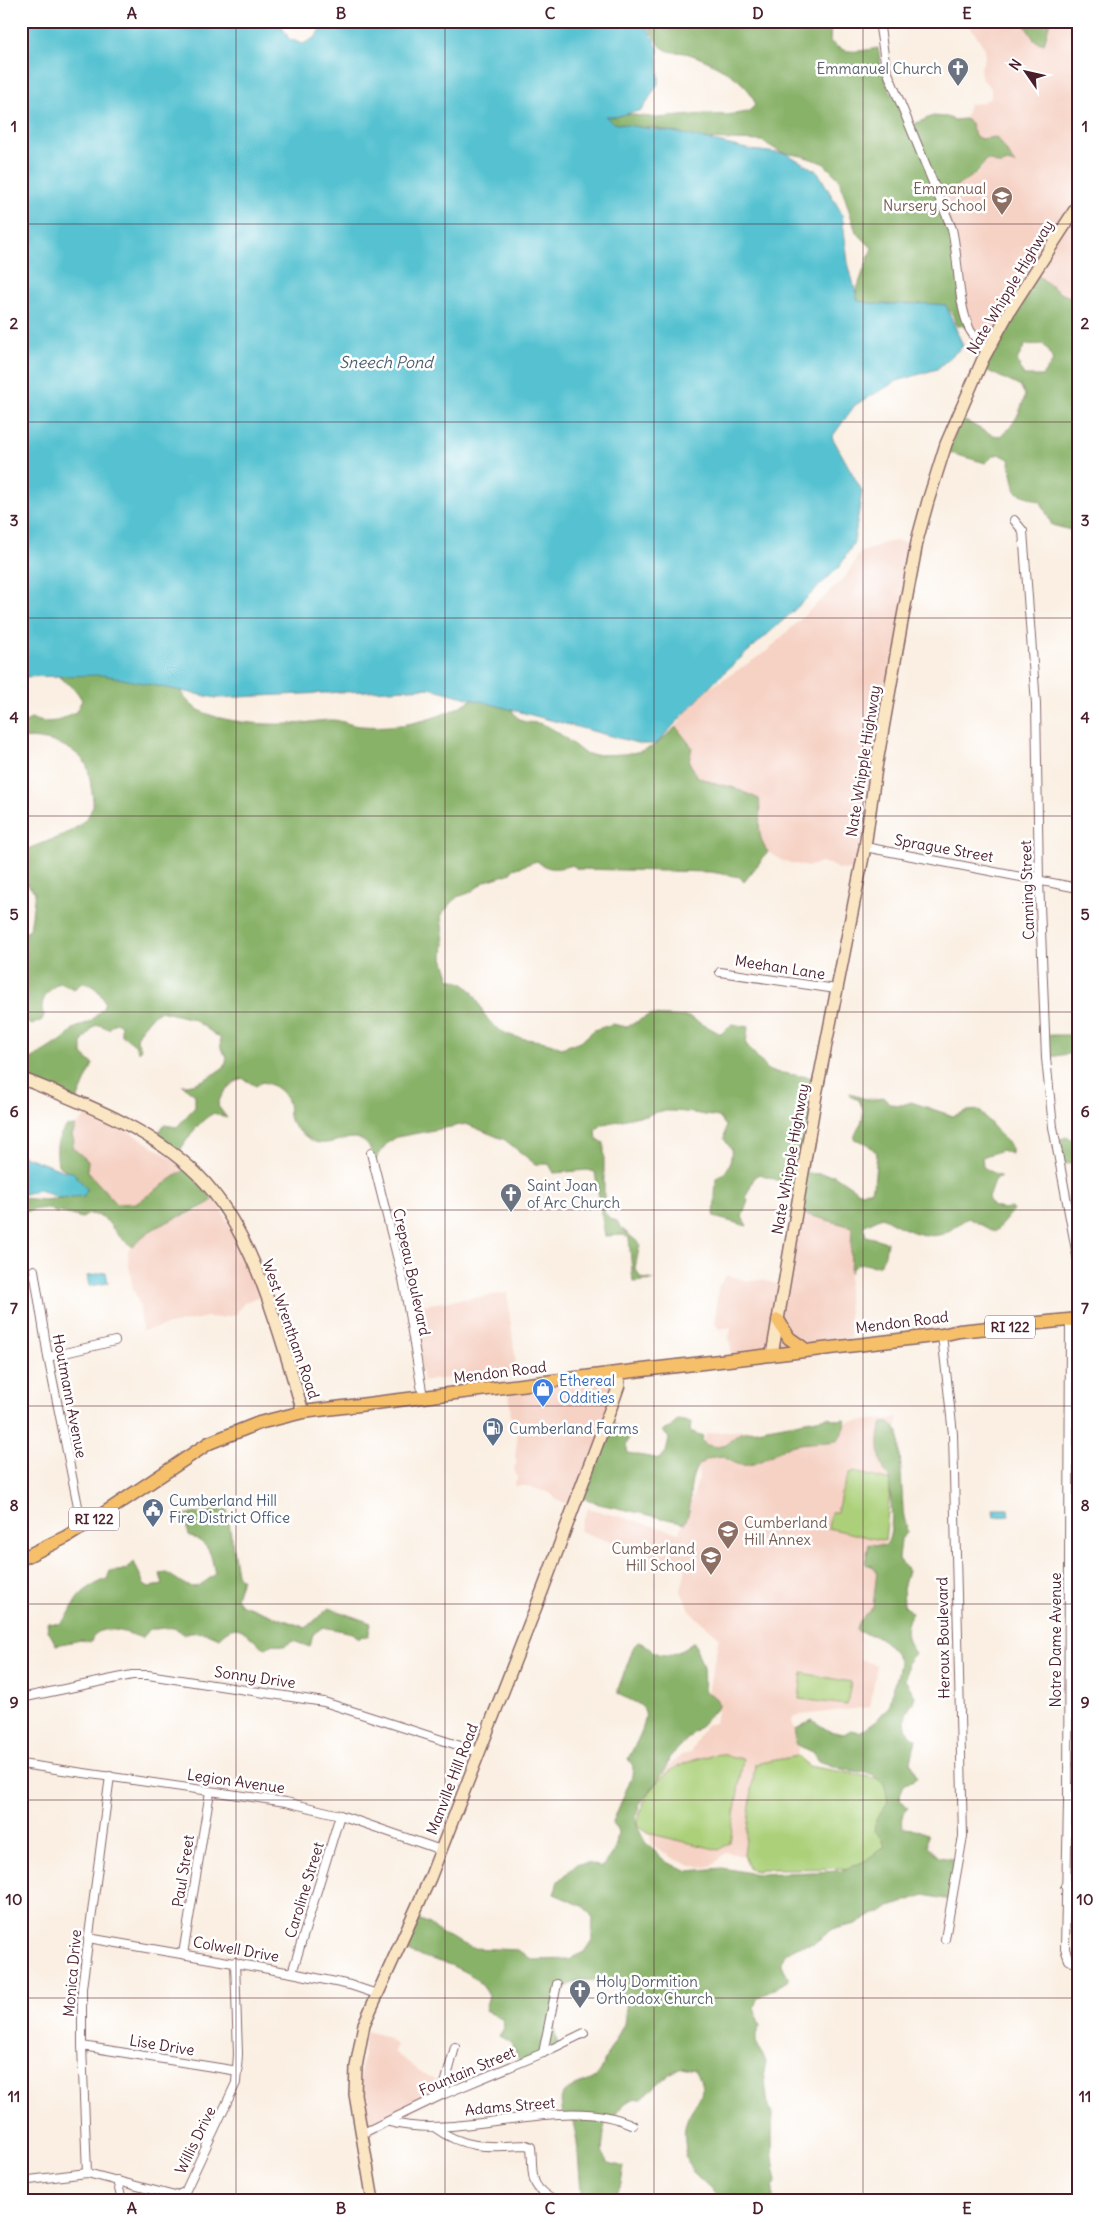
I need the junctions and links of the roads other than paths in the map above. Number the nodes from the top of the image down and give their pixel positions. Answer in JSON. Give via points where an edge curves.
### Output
{"nodes":[{"id":1,"x":879,"y":21,"type":"edge"},
{"id":2,"x":1078,"y":205,"type":"edge"},
{"id":3,"x":986,"y":352,"type":"junction"},
{"id":4,"x":1014,"y":520,"type":"dead end"},
{"id":5,"x":865,"y":847,"type":"junction"},
{"id":6,"x":1039,"y":879,"type":"junction"},
{"id":7,"x":1078,"y":888,"type":"edge"},
{"id":8,"x":720,"y":972,"type":"dead end"},
{"id":9,"x":836,"y":990,"type":"junction"},
{"id":10,"x":21,"y":1078,"type":"edge"},
{"id":11,"x":371,"y":1153,"type":"dead end"},
{"id":12,"x":1078,"y":1211,"type":"edge"},
{"id":13,"x":1069,"y":1212,"type":"junction"},
{"id":14,"x":1078,"y":1262,"type":"edge"},
{"id":15,"x":34,"y":1270,"type":"dead end"},
{"id":16,"x":1074,"y":1319,"type":"edge"},
{"id":17,"x":778,"y":1320,"type":"junction"},
{"id":18,"x":942,"y":1335,"type":"junction"},
{"id":19,"x":115,"y":1341,"type":"dead end"},
{"id":20,"x":806,"y":1350,"type":"junction"},
{"id":21,"x":772,"y":1355,"type":"junction"},
{"id":22,"x":48,"y":1357,"type":"junction"},
{"id":23,"x":617,"y":1372,"type":"junction"},
{"id":24,"x":423,"y":1397,"type":"junction"},
{"id":25,"x":303,"y":1412,"type":"junction"},
{"id":26,"x":82,"y":1526,"type":"junction"},
{"id":27,"x":21,"y":1559,"type":"edge"},
{"id":28,"x":21,"y":1698,"type":"edge"},
{"id":29,"x":479,"y":1752,"type":"junction"},
{"id":30,"x":21,"y":1764,"type":"edge"},
{"id":31,"x":110,"y":1776,"type":"junction"},
{"id":32,"x":210,"y":1792,"type":"junction"},
{"id":33,"x":340,"y":1815,"type":"junction"},
{"id":34,"x":441,"y":1850,"type":"junction"},
{"id":35,"x":1078,"y":1884,"type":"edge"},
{"id":36,"x":1065,"y":1886,"type":"junction"},
{"id":37,"x":88,"y":1938,"type":"junction"},
{"id":38,"x":945,"y":1939,"type":"dead end"},
{"id":39,"x":183,"y":1954,"type":"junction"},
{"id":40,"x":235,"y":1962,"type":"junction"},
{"id":41,"x":1078,"y":1965,"type":"edge"},
{"id":42,"x":292,"y":1973,"type":"junction"},
{"id":43,"x":557,"y":1984,"type":"dead end"},
{"id":44,"x":377,"y":1994,"type":"junction"},
{"id":45,"x":584,"y":2033,"type":"dead end"},
{"id":46,"x":82,"y":2046,"type":"junction"},
{"id":47,"x":455,"y":2047,"type":"dead end"},
{"id":48,"x":542,"y":2053,"type":"junction"},
{"id":49,"x":238,"y":2071,"type":"junction"},
{"id":50,"x":442,"y":2095,"type":"junction"},
{"id":51,"x":390,"y":2122,"type":"junction"},
{"id":52,"x":633,"y":2125,"type":"dead end"},
{"id":53,"x":434,"y":2128,"type":"junction"},
{"id":54,"x":361,"y":2134,"type":"junction"},
{"id":55,"x":87,"y":2173,"type":"junction"},
{"id":56,"x":117,"y":2180,"type":"junction"},
{"id":57,"x":21,"y":2181,"type":"edge"},
{"id":58,"x":122,"y":2201,"type":"edge"},
{"id":59,"x":373,"y":2201,"type":"edge"},
{"id":60,"x":555,"y":2201,"type":"edge"}],
"edges":[{"from":1,"to":3,"type":"street","via":[[886,68],[952,229],[970,329]]},
{"from":2,"to":3,"type":"main road","name":"Nate Whipple Highway"},
{"from":3,"to":5,"type":"main road","name":"Nate Whipple Highway","via":[[946,444],[918,537]]},
{"from":4,"to":6,"type":"street","name":"Canning Street","via":[[1023,531],[1035,695]]},
{"from":5,"to":6,"type":"street","name":"Sprague Street"},
{"from":5,"to":9,"type":"main road","name":"Nate Whipple Highway"},
{"from":6,"to":7,"type":"street","name":"Sprague Street"},
{"from":6,"to":13,"type":"street","name":"Canning Street","via":[[1046,1058],[1053,1127]]},
{"from":8,"to":9,"type":"street","name":"Meehan Lane"},
{"from":9,"to":17,"type":"main road","name":"Nate Whipple Highway"},
{"from":10,"to":25,"type":"main road","name":"West Wrentham Road","via":[[131,1127],[163,1146],[197,1174],[226,1211],[249,1255],[278,1330]]},
{"from":11,"to":24,"type":"street","name":"Crepeau Boulevard","via":[[404,1284]]},
{"from":12,"to":13,"type":"street"},
{"from":13,"to":14,"type":"street","name":"Canning Street"},
{"from":15,"to":22,"type":"street","name":"Houtmann Avenue"},
{"from":16,"to":18,"type":"main road","name":"Mendon Road","number":"RI 122"},
{"from":16,"to":36,"type":"street","name":"Notre Dame Avenue"},
{"from":17,"to":20,"type":"main road","via":[[789,1338]]},
{"from":17,"to":21,"type":"main road","name":"Nate Whipple Highway"},
{"from":18,"to":20,"type":"main road","name":"Mendon Road","number":"RI 122"},
{"from":18,"to":38,"type":"street","name":"Heroux Boulevard","via":[[952,1434],[962,1836]]},
{"from":19,"to":22,"type":"street"},
{"from":20,"to":21,"type":"main road","name":"Mendon Road","number":"RI 122"},
{"from":21,"to":23,"type":"main road","name":"Mendon Road","number":"RI 122"},
{"from":22,"to":26,"type":"street","name":"Houtmann Avenue"},
{"from":23,"to":24,"type":"main road","name":"Mendon Road","number":"RI 122"},
{"from":23,"to":29,"type":"main road","name":"Manville Hill Road","via":[[618,1385],[604,1428]]},
{"from":24,"to":25,"type":"main road","name":"Mendon Road","number":"RI 122"},
{"from":25,"to":26,"type":"main road","name":"Mendon Road","number":"RI 122","via":[[259,1423],[209,1443]]},
{"from":26,"to":27,"type":"main road","name":"Mendon Road","number":"RI 122"},
{"from":28,"to":29,"type":"street","name":"Sonny Drive","via":[[132,1675],[148,1675],[324,1702]]},
{"from":29,"to":34,"type":"main road","name":"Manville Hill Road"},
{"from":30,"to":31,"type":"street","name":"Legion Avenue"},
{"from":31,"to":32,"type":"street","name":"Legion Avenue"},
{"from":31,"to":37,"type":"street","name":"Monica Drive"},
{"from":32,"to":33,"type":"street","name":"Legion Avenue","via":[[286,1802]]},
{"from":32,"to":39,"type":"street","name":"Paul Street"},
{"from":33,"to":34,"type":"street","name":"Legion Avenue"},
{"from":33,"to":42,"type":"street","name":"Caroline Street"},
{"from":34,"to":44,"type":"main road","name":"Manville Hill Road"},
{"from":35,"to":36,"type":"street"},
{"from":36,"to":41,"type":"street","name":"Notre Dame Avenue","via":[[1064,1949],[1069,1960]]},
{"from":37,"to":39,"type":"street","name":"Colwell Drive"},
{"from":37,"to":46,"type":"street","name":"Monica Drive","via":[[82,1988]]},
{"from":39,"to":40,"type":"street","name":"Colwell Drive"},
{"from":40,"to":42,"type":"street","name":"Colwell Drive"},
{"from":40,"to":49,"type":"street","name":"Willis Drive"},
{"from":42,"to":44,"type":"street","name":"Colwell Drive"},
{"from":43,"to":48,"type":"street"},
{"from":44,"to":54,"type":"main road","name":"Manville Hill Road","via":[[364,2024],[354,2079]]},
{"from":45,"to":48,"type":"street","name":"Fountain Street"},
{"from":46,"to":49,"type":"street","name":"Lise Drive"},
{"from":46,"to":55,"type":"street","name":"Monica Drive"},
{"from":47,"to":50,"type":"street"},
{"from":48,"to":50,"type":"street","name":"Fountain Street"},
{"from":49,"to":56,"type":"street","name":"Willis Drive","via":[[233,2094],[185,2192],[175,2196]]},
{"from":50,"to":51,"type":"street","name":"Fountain Street"},
{"from":51,"to":53,"type":"street","name":"Adams Street","via":[[408,2127]]},
{"from":51,"to":54,"type":"street","name":"Fountain Street"},
{"from":52,"to":53,"type":"street","name":"Adams Street","via":[[617,2118],[575,2114]]},
{"from":53,"to":60,"type":"street","via":[[481,2148],[531,2147],[535,2186]]},
{"from":54,"to":59,"type":"main road","name":"Manville Hill Road"},
{"from":55,"to":56,"type":"street","name":"Willis Drive"},
{"from":55,"to":57,"type":"street","name":"Willis Drive"},
{"from":56,"to":58,"type":"street"}]}
